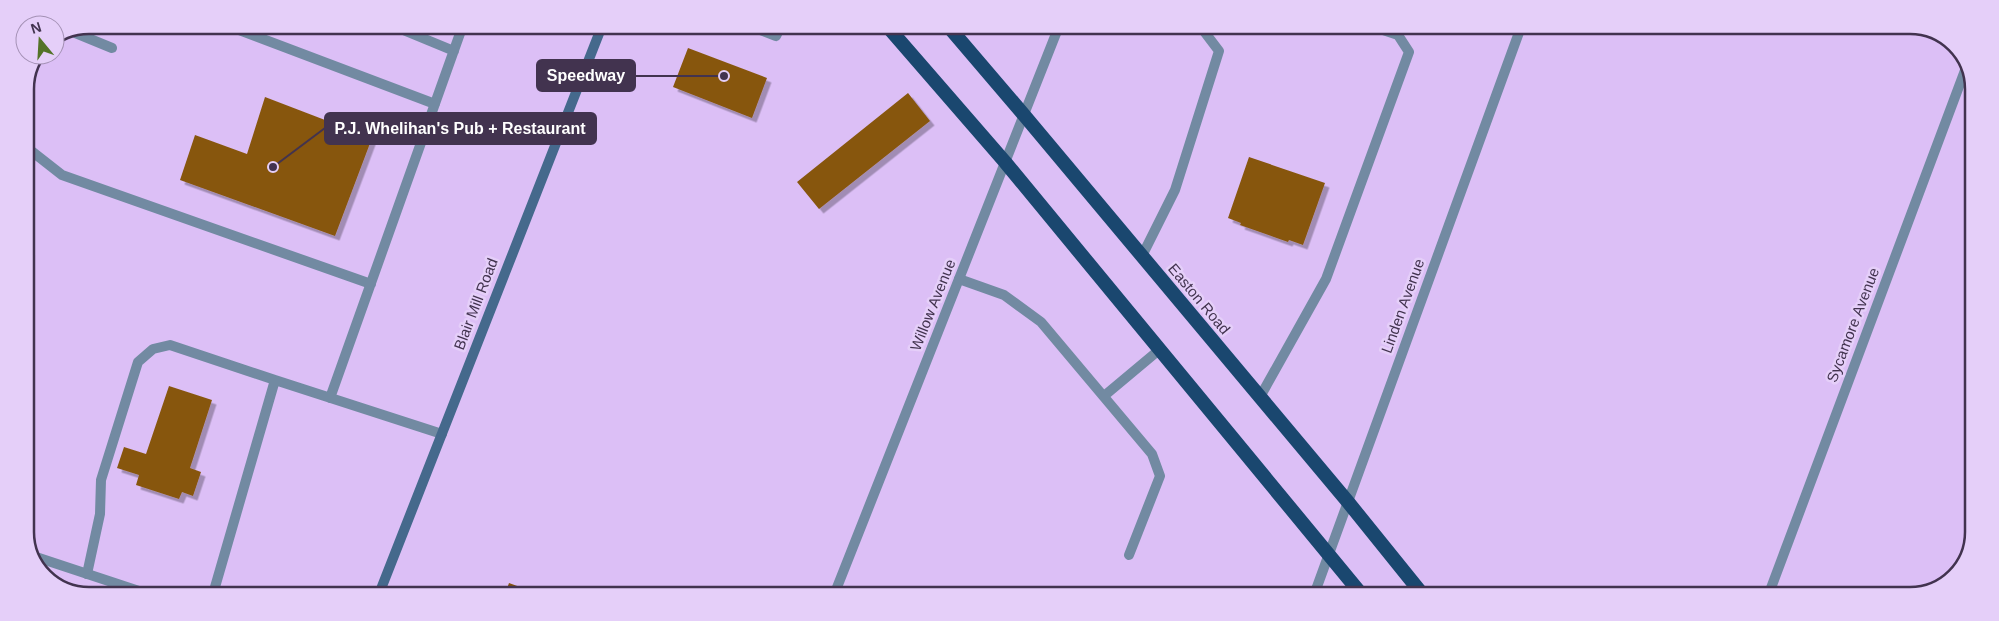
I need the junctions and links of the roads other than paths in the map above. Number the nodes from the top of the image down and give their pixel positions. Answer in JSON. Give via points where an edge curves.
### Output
{"nodes":[{"id":1,"x":250,"y":34,"type":"edge"},
{"id":2,"x":413,"y":34,"type":"edge"},
{"id":3,"x":460,"y":34,"type":"edge"},
{"id":4,"x":599,"y":34,"type":"edge"},
{"id":5,"x":894,"y":34,"type":"edge"},
{"id":6,"x":955,"y":34,"type":"edge"},
{"id":7,"x":1055,"y":34,"type":"edge"},
{"id":8,"x":1206,"y":34,"type":"edge"},
{"id":9,"x":1395,"y":34,"type":"edge"},
{"id":10,"x":1518,"y":34,"type":"edge"},
{"id":11,"x":80,"y":35,"type":"edge"},
{"id":12,"x":112,"y":48,"type":"dead end"},
{"id":13,"x":454,"y":51,"type":"junction"},
{"id":14,"x":1963,"y":74,"type":"edge"},
{"id":15,"x":435,"y":104,"type":"junction"},
{"id":16,"x":1024,"y":114,"type":"junction"},
{"id":17,"x":34,"y":153,"type":"edge"},
{"id":18,"x":1005,"y":162,"type":"junction"},
{"id":19,"x":1142,"y":256,"type":"junction"},
{"id":20,"x":959,"y":279,"type":"junction"},
{"id":21,"x":370,"y":284,"type":"junction"},
{"id":22,"x":1159,"y":350,"type":"junction"},
{"id":23,"x":275,"y":380,"type":"junction"},
{"id":24,"x":1104,"y":396,"type":"junction"},
{"id":25,"x":1260,"y":397,"type":"junction"},
{"id":26,"x":330,"y":398,"type":"junction"},
{"id":27,"x":442,"y":434,"type":"junction"},
{"id":28,"x":1348,"y":502,"type":"junction"},
{"id":29,"x":1129,"y":555,"type":"dead end"},
{"id":30,"x":1328,"y":556,"type":"junction"},
{"id":31,"x":40,"y":558,"type":"edge"},
{"id":32,"x":87,"y":574,"type":"junction"},
{"id":33,"x":127,"y":587,"type":"edge"},
{"id":34,"x":216,"y":587,"type":"edge"},
{"id":35,"x":382,"y":587,"type":"edge"},
{"id":36,"x":837,"y":587,"type":"edge"},
{"id":37,"x":1317,"y":587,"type":"edge"},
{"id":38,"x":1355,"y":587,"type":"edge"},
{"id":39,"x":1417,"y":587,"type":"edge"},
{"id":40,"x":1771,"y":587,"type":"edge"}],
"edges":[{"from":1,"to":15,"type":"street"},
{"from":2,"to":13,"type":"street"},
{"from":3,"to":13,"type":"street"},
{"from":4,"to":27,"type":"main road","name":"Blair Mill Road"},
{"from":5,"to":18,"type":"highway"},
{"from":6,"to":16,"type":"highway","name":"Easton Road"},
{"from":7,"to":16,"type":"street","name":"Willow Avenue"},
{"from":8,"to":19,"type":"street","via":[[1220,51],[1175,190]]},
{"from":9,"to":25,"type":"street","via":[[1408,52],[1326,279]]},
{"from":10,"to":28,"type":"street","name":"Linden Avenue"},
{"from":11,"to":12,"type":"street"},
{"from":13,"to":15,"type":"street"},
{"from":14,"to":40,"type":"street","name":"Sycamore Avenue"},
{"from":15,"to":21,"type":"street"},
{"from":16,"to":18,"type":"street","name":"Willow Avenue"},
{"from":16,"to":19,"type":"highway","name":"Easton Road"},
{"from":17,"to":21,"type":"street","via":[[62,175]]},
{"from":18,"to":20,"type":"street","name":"Willow Avenue"},
{"from":18,"to":22,"type":"highway"},
{"from":19,"to":25,"type":"highway","name":"Easton Road"},
{"from":20,"to":24,"type":"street","via":[[1004,295],[1041,322]]},
{"from":20,"to":36,"type":"street","name":"Willow Avenue"},
{"from":21,"to":26,"type":"street"},
{"from":22,"to":24,"type":"street"},
{"from":22,"to":30,"type":"highway"},
{"from":23,"to":26,"type":"street"},
{"from":23,"to":32,"type":"street","via":[[170,345],[153,349],[138,362],[102,480],[100,514]]},
{"from":23,"to":34,"type":"street"},
{"from":24,"to":29,"type":"street","via":[[1152,454],[1160,476]]},
{"from":25,"to":28,"type":"highway","name":"Easton Road"},
{"from":26,"to":27,"type":"street"},
{"from":27,"to":35,"type":"main road","name":"Blair Mill Road"},
{"from":28,"to":30,"type":"street","name":"Linden Avenue"},
{"from":28,"to":39,"type":"highway","name":"Easton Road"},
{"from":30,"to":37,"type":"street","name":"Linden Avenue"},
{"from":30,"to":38,"type":"highway"},
{"from":31,"to":32,"type":"street"},
{"from":32,"to":33,"type":"street"}]}
